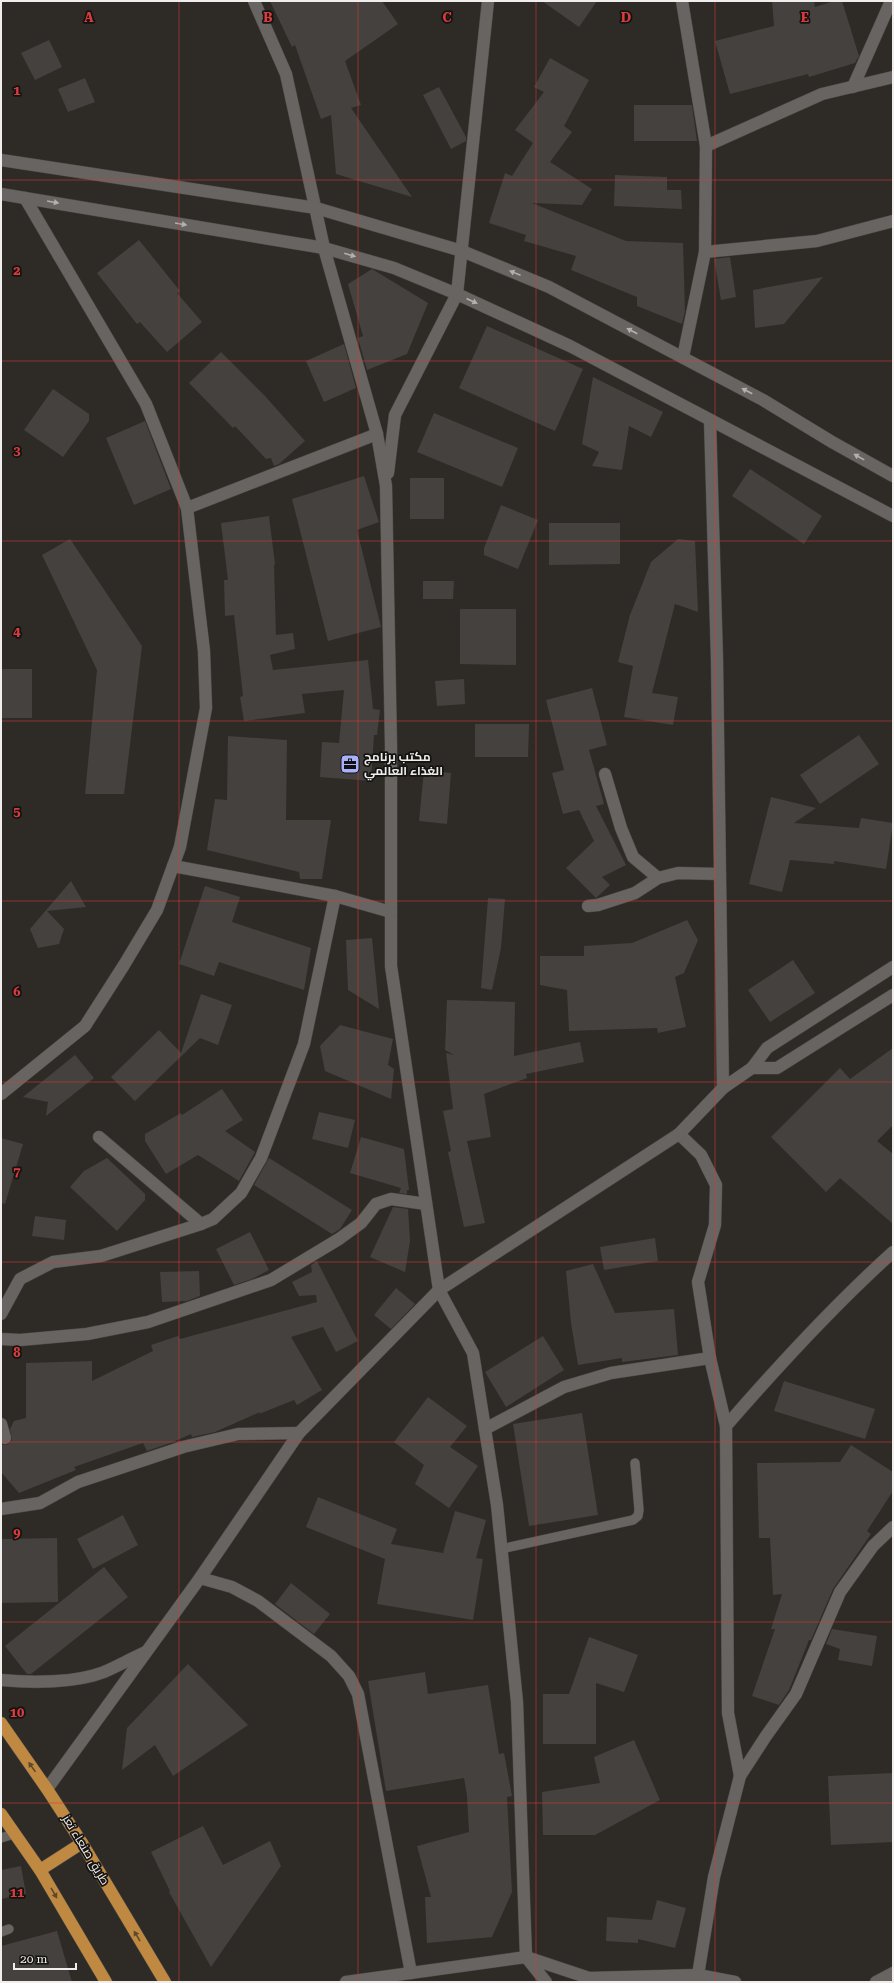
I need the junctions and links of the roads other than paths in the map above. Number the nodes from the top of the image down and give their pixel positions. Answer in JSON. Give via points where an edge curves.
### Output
{"nodes":[{"id":1,"x":254,"y":1,"type":"edge"},
{"id":2,"x":488,"y":1,"type":"edge"},
{"id":3,"x":682,"y":1,"type":"edge"},
{"id":4,"x":891,"y":1,"type":"edge"},
{"id":5,"x":893,"y":77,"type":"edge"},
{"id":6,"x":853,"y":86,"type":"junction"},
{"id":7,"x":706,"y":146,"type":"junction"},
{"id":8,"x":1,"y":160,"type":"edge"},
{"id":9,"x":1,"y":194,"type":"edge"},
{"id":10,"x":25,"y":198,"type":"junction"},
{"id":11,"x":316,"y":208,"type":"junction"},
{"id":12,"x":893,"y":221,"type":"edge"},
{"id":13,"x":324,"y":248,"type":"junction"},
{"id":14,"x":462,"y":251,"type":"junction"},
{"id":15,"x":705,"y":252,"type":"junction"},
{"id":16,"x":457,"y":294,"type":"junction"},
{"id":17,"x":682,"y":357,"type":"junction"},
{"id":18,"x":710,"y":420,"type":"junction"},
{"id":19,"x":377,"y":434,"type":"junction"},
{"id":20,"x":893,"y":476,"type":"edge"},
{"id":21,"x":386,"y":486,"type":"junction"},
{"id":22,"x":187,"y":508,"type":"junction"},
{"id":23,"x":893,"y":516,"type":"edge"},
{"id":24,"x":605,"y":774,"type":"dead end"},
{"id":25,"x":173,"y":866,"type":"junction"},
{"id":26,"x":720,"y":874,"type":"junction"},
{"id":27,"x":658,"y":878,"type":"junction"},
{"id":28,"x":335,"y":896,"type":"junction"},
{"id":29,"x":588,"y":906,"type":"dead end"},
{"id":30,"x":391,"y":912,"type":"junction"},
{"id":31,"x":893,"y":967,"type":"edge"},
{"id":32,"x":893,"y":995,"type":"edge"},
{"id":33,"x":752,"y":1068,"type":"junction"},
{"id":34,"x":723,"y":1088,"type":"junction"},
{"id":35,"x":1,"y":1094,"type":"edge"},
{"id":36,"x":679,"y":1134,"type":"junction"},
{"id":37,"x":99,"y":1137,"type":"dead end"},
{"id":38,"x":426,"y":1204,"type":"junction"},
{"id":39,"x":201,"y":1224,"type":"junction"},
{"id":40,"x":893,"y":1252,"type":"edge"},
{"id":41,"x":439,"y":1290,"type":"junction"},
{"id":42,"x":1,"y":1314,"type":"edge"},
{"id":43,"x":1,"y":1339,"type":"edge"},
{"id":44,"x":710,"y":1358,"type":"junction"},
{"id":45,"x":1,"y":1424,"type":"edge"},
{"id":46,"x":726,"y":1426,"type":"junction"},
{"id":47,"x":485,"y":1429,"type":"junction"},
{"id":48,"x":299,"y":1433,"type":"junction"},
{"id":49,"x":5,"y":1438,"type":"dead end"},
{"id":50,"x":635,"y":1463,"type":"dead end"},
{"id":51,"x":1,"y":1508,"type":"edge"},
{"id":52,"x":893,"y":1527,"type":"edge"},
{"id":53,"x":501,"y":1549,"type":"junction"},
{"id":54,"x":200,"y":1578,"type":"junction"},
{"id":55,"x":148,"y":1651,"type":"junction"},
{"id":56,"x":1,"y":1680,"type":"edge"},
{"id":57,"x":1,"y":1723,"type":"edge"},
{"id":58,"x":740,"y":1776,"type":"junction"},
{"id":59,"x":47,"y":1789,"type":"junction"},
{"id":60,"x":1,"y":1814,"type":"edge"},
{"id":61,"x":14,"y":1834,"type":"junction"},
{"id":62,"x":1,"y":1838,"type":"edge"},
{"id":63,"x":82,"y":1843,"type":"junction"},
{"id":64,"x":40,"y":1870,"type":"junction"},
{"id":65,"x":526,"y":1957,"type":"junction"},
{"id":66,"x":411,"y":1973,"type":"junction"},
{"id":67,"x":893,"y":1973,"type":"edge"},
{"id":68,"x":698,"y":1976,"type":"junction"},
{"id":69,"x":591,"y":1980,"type":"edge"},
{"id":70,"x":106,"y":1982,"type":"edge"},
{"id":71,"x":165,"y":1982,"type":"edge"},
{"id":72,"x":346,"y":1982,"type":"edge"},
{"id":73,"x":546,"y":1982,"type":"edge"},
{"id":74,"x":734,"y":1982,"type":"edge"},
{"id":75,"x":876,"y":1982,"type":"edge"}],
"edges":[{"from":1,"to":11,"type":"street","via":[[286,74]]},
{"from":2,"to":14,"type":"street"},
{"from":3,"to":7,"type":"street"},
{"from":4,"to":6,"type":"street"},
{"from":5,"to":6,"type":"street"},
{"from":6,"to":7,"type":"street","via":[[822,94]]},
{"from":7,"to":15,"type":"street"},
{"from":8,"to":11,"type":"street"},
{"from":9,"to":10,"type":"street"},
{"from":10,"to":13,"type":"street","one_way":true},
{"from":10,"to":22,"type":"street","via":[[146,404]]},
{"from":11,"to":13,"type":"street"},
{"from":11,"to":14,"type":"street"},
{"from":12,"to":15,"type":"street","via":[[817,242]]},
{"from":13,"to":16,"type":"street","one_way":true,"via":[[394,268]]},
{"from":13,"to":19,"type":"street"},
{"from":14,"to":16,"type":"street"},
{"from":17,"to":14,"type":"street","one_way":true,"via":[[549,287]]},
{"from":15,"to":17,"type":"street"},
{"from":16,"to":18,"type":"street","one_way":true,"via":[[570,346]]},
{"from":16,"to":21,"type":"street","via":[[395,415]]},
{"from":20,"to":17,"type":"street","one_way":true,"via":[[763,400]]},
{"from":18,"to":23,"type":"street"},
{"from":18,"to":26,"type":"street"},
{"from":19,"to":21,"type":"street"},
{"from":19,"to":22,"type":"street"},
{"from":21,"to":30,"type":"street"},
{"from":22,"to":25,"type":"street","via":[[204,651],[206,708],[180,847]]},
{"from":24,"to":27,"type":"street","via":[[621,828],[633,856]]},
{"from":25,"to":28,"type":"street"},
{"from":25,"to":35,"type":"street","via":[[157,910],[85,1026]]},
{"from":26,"to":27,"type":"street","via":[[678,873]]},
{"from":26,"to":34,"type":"street"},
{"from":27,"to":29,"type":"street","via":[[635,893]]},
{"from":28,"to":30,"type":"street"},
{"from":28,"to":39,"type":"street","via":[[304,1044],[261,1158],[241,1193],[213,1218]]},
{"from":30,"to":38,"type":"street","via":[[391,966]]},
{"from":31,"to":33,"type":"street","via":[[767,1048]]},
{"from":32,"to":33,"type":"street","via":[[777,1068]]},
{"from":33,"to":34,"type":"street"},
{"from":34,"to":36,"type":"street"},
{"from":36,"to":41,"type":"street"},
{"from":36,"to":44,"type":"street","via":[[701,1155],[716,1185],[715,1225],[698,1282]]},
{"from":37,"to":39,"type":"street"},
{"from":38,"to":41,"type":"street"},
{"from":38,"to":43,"type":"street","via":[[391,1199],[376,1204],[362,1223],[271,1280],[148,1322],[87,1334],[20,1340]]},
{"from":39,"to":42,"type":"street","via":[[101,1256],[53,1262],[20,1278]]},
{"from":40,"to":46,"type":"street","via":[[860,1281],[781,1363]]},
{"from":41,"to":47,"type":"street","via":[[473,1353]]},
{"from":41,"to":48,"type":"street"},
{"from":44,"to":46,"type":"street"},
{"from":44,"to":47,"type":"street","via":[[611,1373],[564,1387]]},
{"from":45,"to":49,"type":"street"},
{"from":46,"to":58,"type":"street","via":[[728,1712]]},
{"from":47,"to":53,"type":"street"},
{"from":48,"to":51,"type":"street","via":[[238,1434],[183,1447],[78,1482],[40,1503]]},
{"from":48,"to":54,"type":"street"},
{"from":50,"to":53,"type":"lane","via":[[639,1510],[638,1516],[633,1520]]},
{"from":52,"to":58,"type":"street","via":[[873,1546],[840,1592],[796,1694]]},
{"from":53,"to":65,"type":"street","via":[[517,1702]]},
{"from":54,"to":55,"type":"street"},
{"from":54,"to":66,"type":"street","via":[[232,1587],[258,1601],[331,1656],[349,1676],[358,1694]]},
{"from":55,"to":56,"type":"street","via":[[103,1672],[76,1680]]},
{"from":55,"to":59,"type":"street"},
{"from":59,"to":57,"type":"highway","name":"طريق صنعاء تعز","one_way":true},
{"from":58,"to":68,"type":"street","via":[[714,1877]]},
{"from":59,"to":63,"type":"highway","name":"طريق صنعاء تعز"},
{"from":60,"to":61,"type":"highway"},
{"from":61,"to":62,"type":"lane"},
{"from":61,"to":64,"type":"highway"},
{"from":63,"to":64,"type":"highway"},
{"from":71,"to":63,"type":"highway","name":"طريق صنعاء تعز","one_way":true},
{"from":64,"to":70,"type":"highway","one_way":true},
{"from":65,"to":66,"type":"street"},
{"from":65,"to":69,"type":"street"},
{"from":65,"to":73,"type":"street"},
{"from":66,"to":72,"type":"street"},
{"from":67,"to":75,"type":"street"},
{"from":68,"to":69,"type":"street"},
{"from":68,"to":74,"type":"street"}]}
